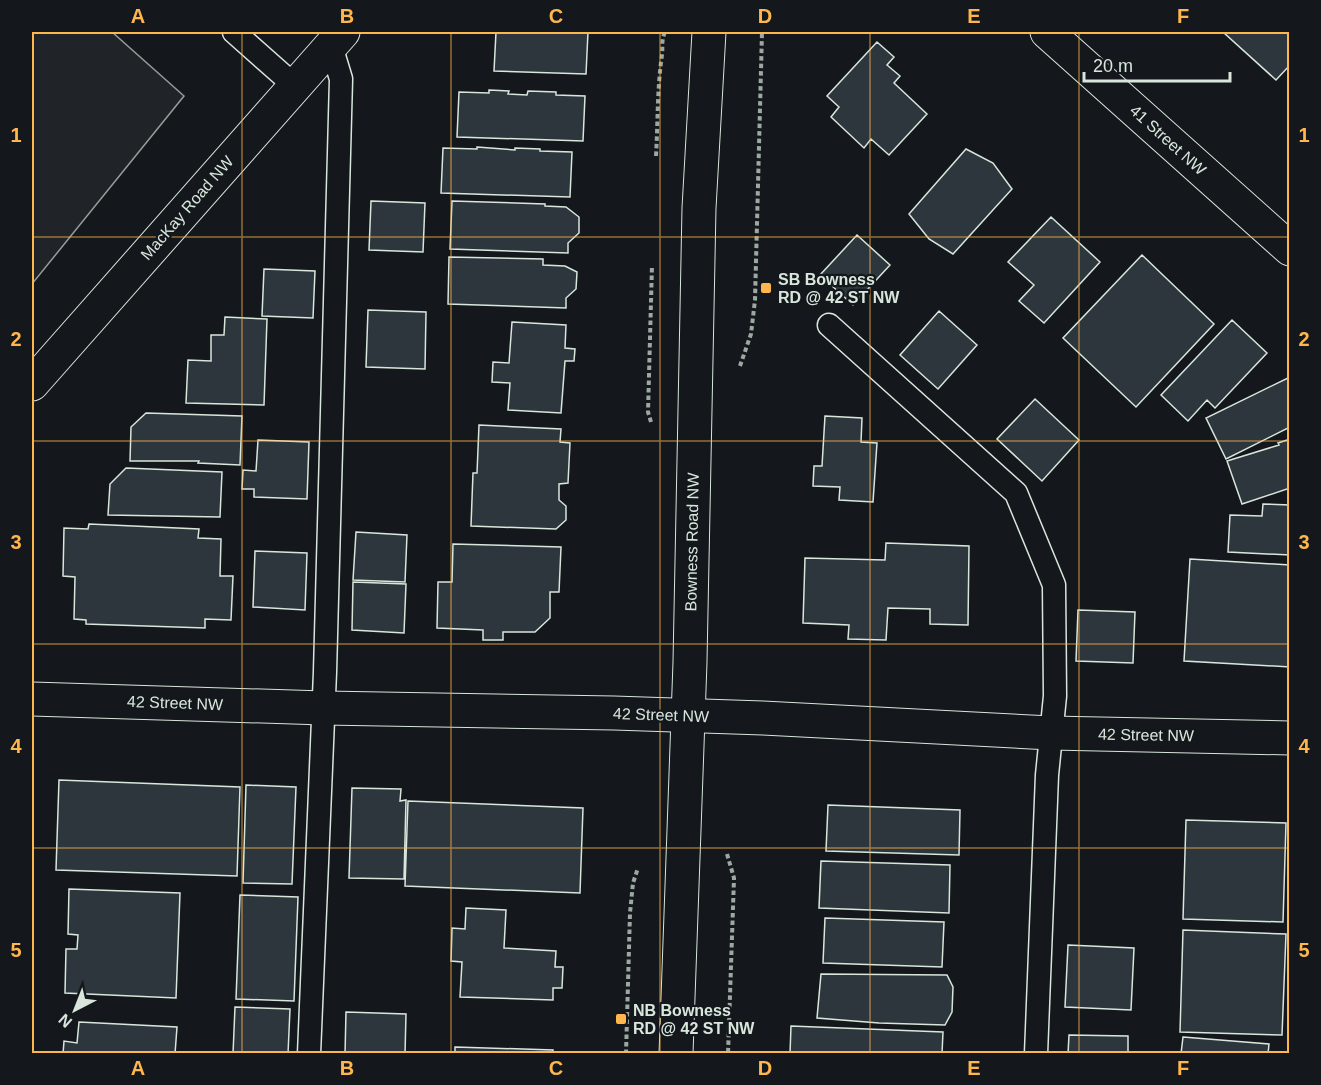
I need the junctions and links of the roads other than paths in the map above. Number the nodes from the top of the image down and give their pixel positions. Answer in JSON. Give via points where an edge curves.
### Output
{"nodes":[{"id":1,"x":234,"y":32,"type":"edge"},
{"id":2,"x":709,"y":32,"type":"edge"},
{"id":3,"x":1047,"y":32,"type":"edge"},
{"id":4,"x":337,"y":39,"type":"edge"},
{"id":5,"x":295,"y":86,"type":"junction"},
{"id":6,"x":1290,"y":249,"type":"edge"},
{"id":7,"x":829,"y":325,"type":"dead end"},
{"id":8,"x":32,"y":384,"type":"edge"},
{"id":9,"x":32,"y":699,"type":"edge"},
{"id":10,"x":324,"y":708,"type":"junction"},
{"id":11,"x":687,"y":716,"type":"junction"},
{"id":12,"x":1051,"y":733,"type":"junction"},
{"id":13,"x":1290,"y":738,"type":"edge"},
{"id":14,"x":309,"y":1053,"type":"edge"},
{"id":15,"x":676,"y":1053,"type":"edge"},
{"id":16,"x":1036,"y":1053,"type":"edge"}],
"edges":[{"from":1,"to":5,"type":"lane"},
{"from":2,"to":11,"type":"street","name":"Bowness Road NW","via":[[699,208]]},
{"from":3,"to":6,"type":"street","name":"41 Street NW"},
{"from":4,"to":5,"type":"street","name":"MacKay Road NW"},
{"from":4,"to":10,"type":"lane","via":[[341,79]]},
{"from":5,"to":8,"type":"street","name":"MacKay Road NW"},
{"from":7,"to":12,"type":"lane","via":[[1016,493],[1054,585],[1055,696]]},
{"from":9,"to":10,"type":"street","name":"42 Street NW"},
{"from":10,"to":11,"type":"street","name":"42 Street NW"},
{"from":10,"to":14,"type":"lane"},
{"from":11,"to":12,"type":"street","name":"42 Street NW"},
{"from":11,"to":15,"type":"street","name":"Bowness Road NW"},
{"from":12,"to":13,"type":"street","name":"42 Street NW"},
{"from":12,"to":16,"type":"lane"}]}
